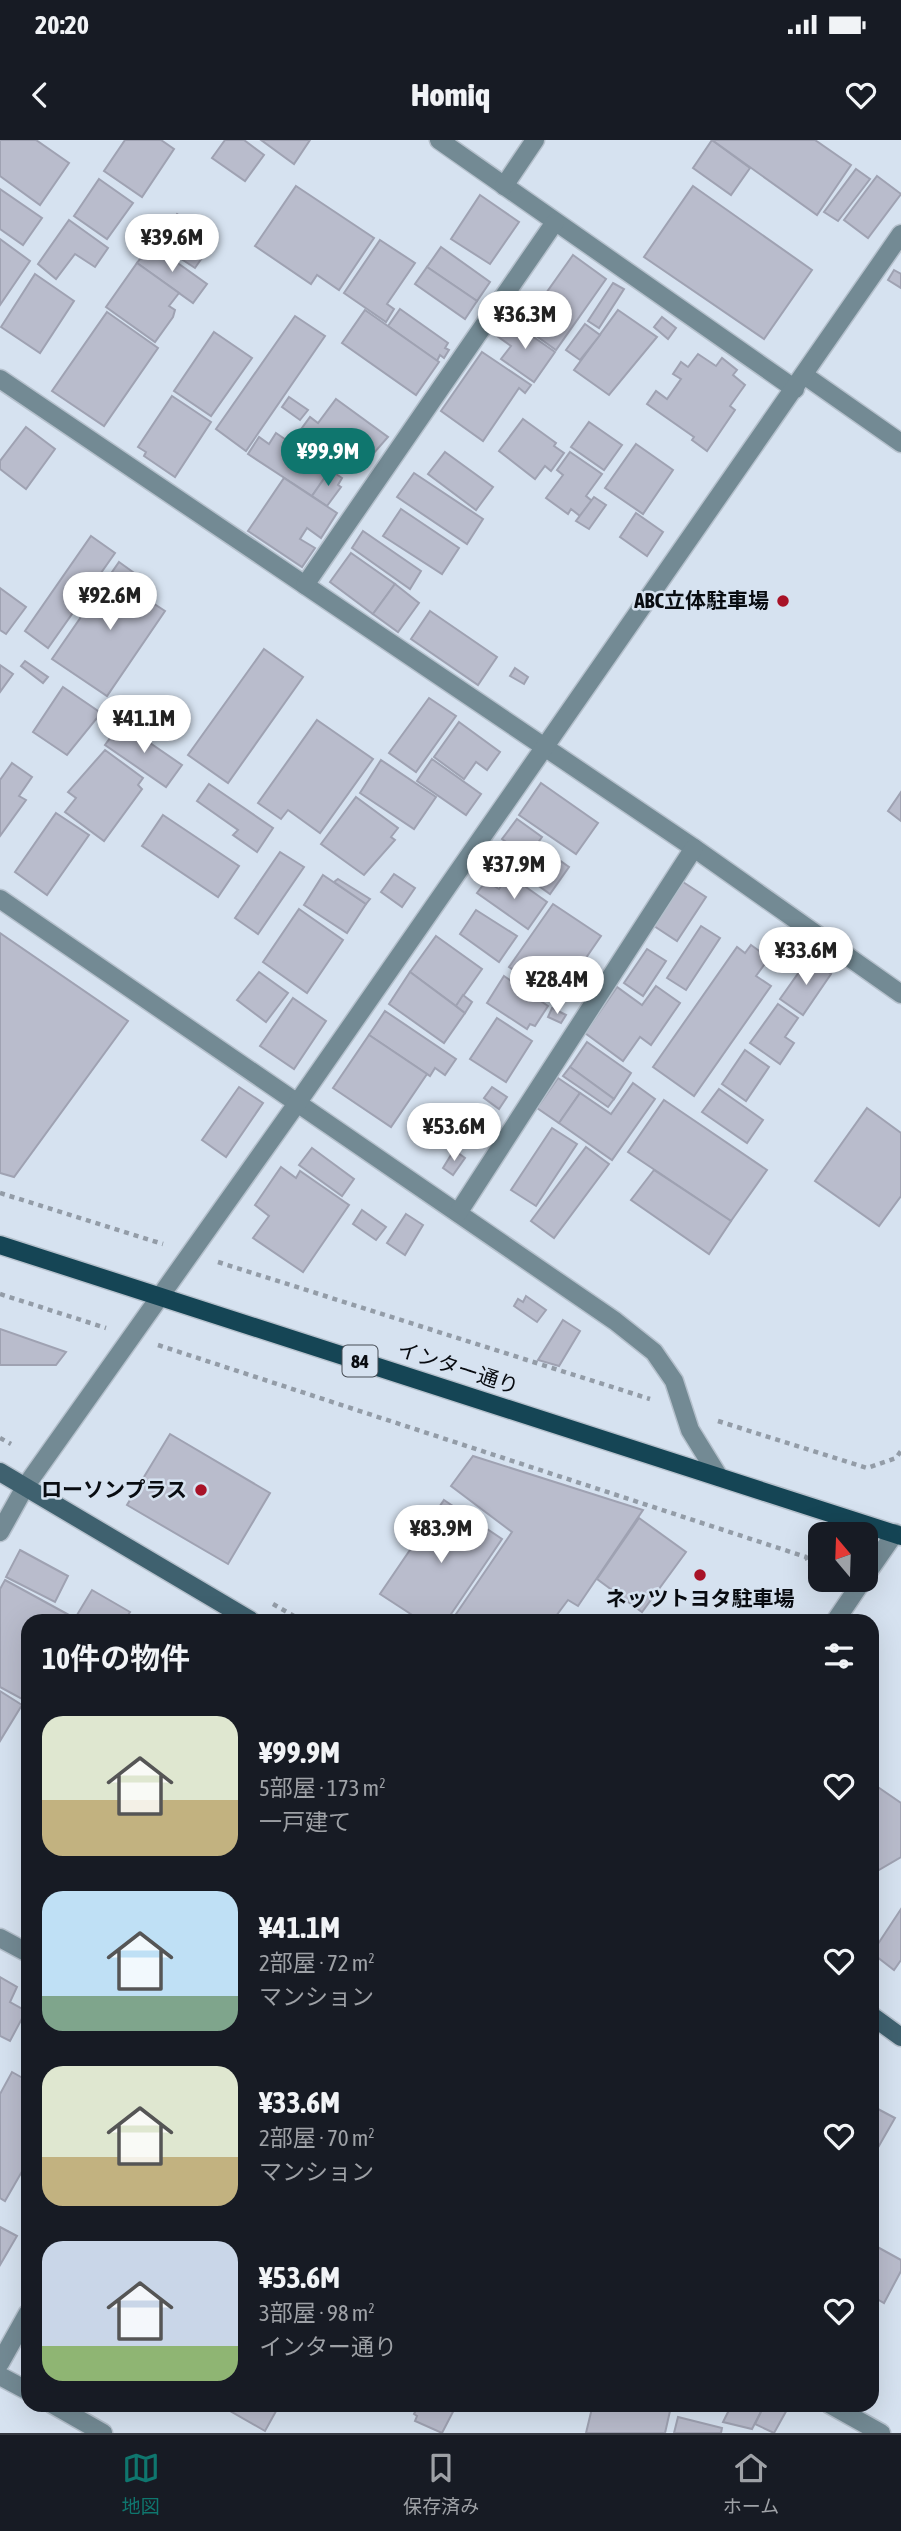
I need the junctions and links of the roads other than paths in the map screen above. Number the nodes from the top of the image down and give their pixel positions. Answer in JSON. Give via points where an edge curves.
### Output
{"nodes":[{"id":1,"x":439,"y":140,"type":"edge"},
{"id":2,"x":534,"y":140,"type":"edge"},
{"id":3,"x":504,"y":186,"type":"junction"},
{"id":4,"x":555,"y":222,"type":"junction"},
{"id":5,"x":901,"y":234,"type":"edge"},
{"id":6,"x":0,"y":379,"type":"edge"},
{"id":7,"x":799,"y":382,"type":"junction"},
{"id":8,"x":901,"y":443,"type":"edge"},
{"id":9,"x":305,"y":585,"type":"junction"},
{"id":10,"x":543,"y":747,"type":"junction"},
{"id":11,"x":694,"y":848,"type":"junction"},
{"id":12,"x":0,"y":899,"type":"edge"},
{"id":13,"x":901,"y":994,"type":"edge"},
{"id":14,"x":298,"y":1102,"type":"junction"},
{"id":15,"x":458,"y":1213,"type":"junction"},
{"id":16,"x":0,"y":1245,"type":"edge"},
{"id":17,"x":161,"y":1296,"type":"junction"},
{"id":18,"x":0,"y":1472,"type":"edge"},
{"id":19,"x":719,"y":1477,"type":"junction"},
{"id":20,"x":25,"y":1488,"type":"junction"},
{"id":21,"x":899,"y":1531,"type":"edge"},
{"id":22,"x":0,"y":1532,"type":"edge"},
{"id":23,"x":878,"y":1559,"type":"edge"},
{"id":24,"x":855,"y":1592,"type":"edge"},
{"id":25,"x":240,"y":1614,"type":"edge"},
{"id":26,"x":840,"y":1614,"type":"edge"},
{"id":27,"x":0,"y":1938,"type":"edge"},
{"id":28,"x":21,"y":1950,"type":"edge"},
{"id":29,"x":879,"y":2021,"type":"edge"},
{"id":30,"x":901,"y":2037,"type":"edge"},
{"id":31,"x":21,"y":2325,"type":"edge"},
{"id":32,"x":0,"y":2363,"type":"edge"},
{"id":33,"x":0,"y":2376,"type":"edge"},
{"id":34,"x":21,"y":2387,"type":"edge"},
{"id":35,"x":66,"y":2412,"type":"edge"},
{"id":36,"x":837,"y":2412,"type":"edge"},
{"id":37,"x":852,"y":2426,"type":"edge"},
{"id":38,"x":103,"y":2433,"type":"edge"},
{"id":39,"x":881,"y":2433,"type":"edge"}],
"edges":[{"from":1,"to":3,"type":"street"},
{"from":2,"to":3,"type":"street"},
{"from":3,"to":4,"type":"street"},
{"from":4,"to":7,"type":"street"},
{"from":4,"to":9,"type":"street"},
{"from":5,"to":7,"type":"street"},
{"from":6,"to":9,"type":"street"},
{"from":7,"to":8,"type":"street"},
{"from":7,"to":10,"type":"street"},
{"from":9,"to":10,"type":"street"},
{"from":10,"to":11,"type":"street"},
{"from":10,"to":14,"type":"street"},
{"from":11,"to":13,"type":"street"},
{"from":11,"to":15,"type":"street"},
{"from":12,"to":14,"type":"street"},
{"from":14,"to":15,"type":"street"},
{"from":14,"to":17,"type":"street"},
{"from":15,"to":19,"type":"street","via":[[654,1352],[674,1381],[690,1430]]},
{"from":16,"to":17,"type":"main road","name":"インター通り","number":"84"},
{"from":17,"to":19,"type":"main road","name":"インター通り","number":"84"},
{"from":17,"to":20,"type":"street"},
{"from":18,"to":20,"type":"street"},
{"from":19,"to":21,"type":"main road","name":"インター通り","number":"84"},
{"from":20,"to":22,"type":"street"},
{"from":20,"to":25,"type":"street"},
{"from":21,"to":23,"type":"street"},
{"from":24,"to":26,"type":"street"},
{"from":27,"to":28,"type":"street"},
{"from":29,"to":30,"type":"street"},
{"from":31,"to":32,"type":"street"},
{"from":33,"to":34,"type":"street"},
{"from":35,"to":38,"type":"street"},
{"from":36,"to":37,"type":"street"},
{"from":37,"to":39,"type":"street"}]}
